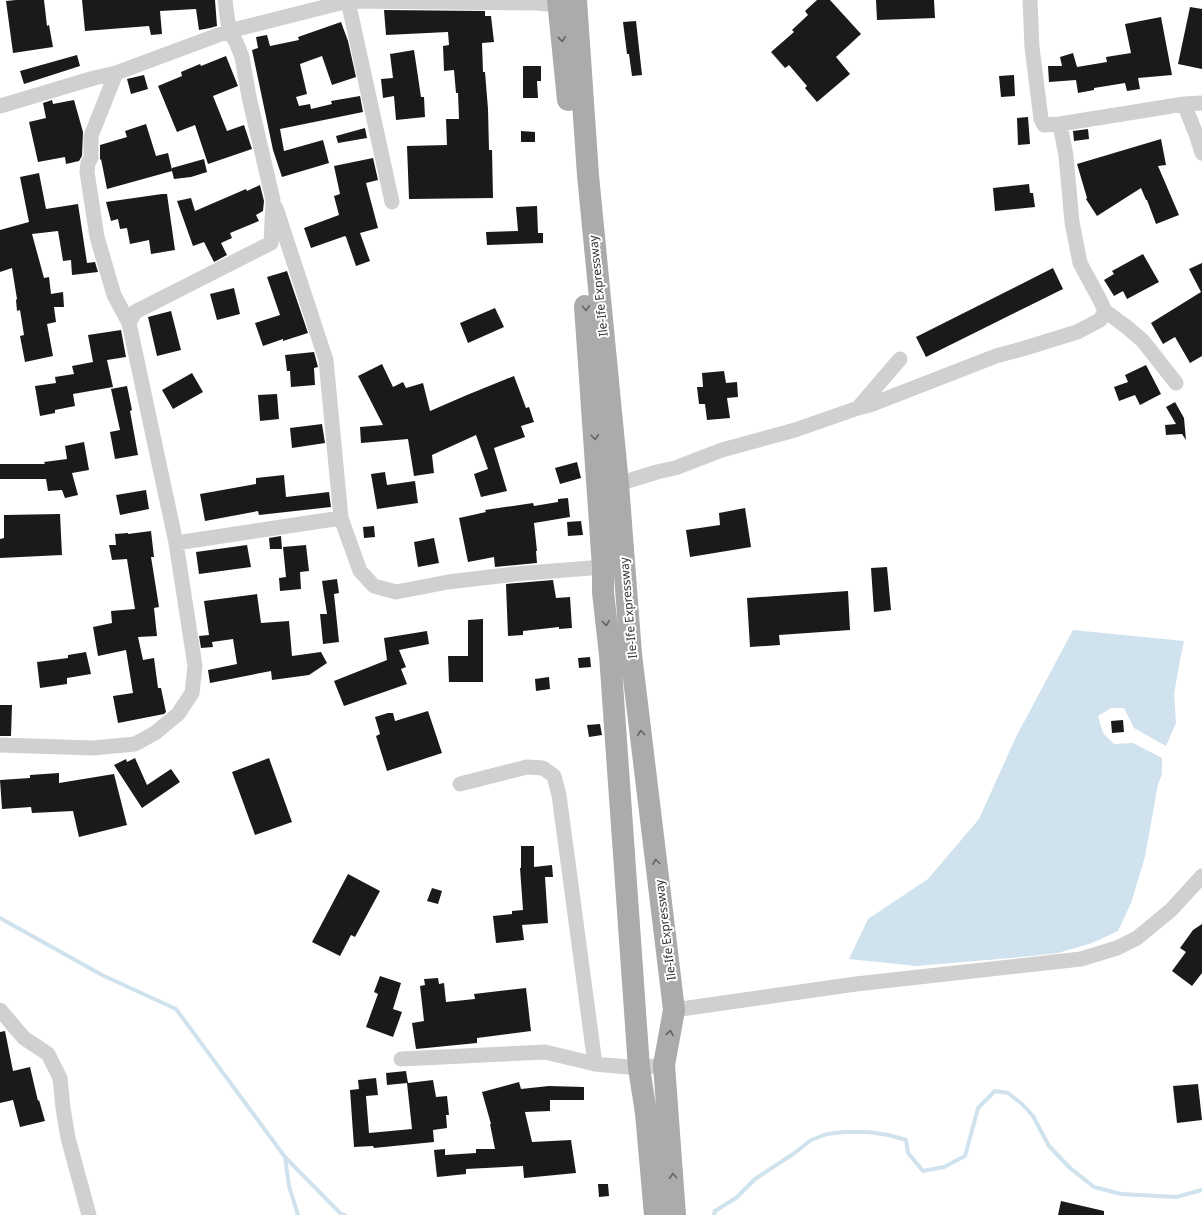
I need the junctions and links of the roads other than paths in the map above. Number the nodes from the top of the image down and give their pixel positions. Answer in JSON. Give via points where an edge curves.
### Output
{"nodes":[{"id":1,"x":225,"y":0,"type":"edge"},
{"id":2,"x":1030,"y":0,"type":"edge"},
{"id":3,"x":348,"y":1,"type":"edge"},
{"id":4,"x":564,"y":2,"type":"edge"},
{"id":5,"x":229,"y":31,"type":"junction"},
{"id":6,"x":116,"y":73,"type":"junction"},
{"id":7,"x":1184,"y":104,"type":"junction"},
{"id":8,"x":1202,"y":104,"type":"edge"},
{"id":9,"x":0,"y":106,"type":"edge"},
{"id":10,"x":1060,"y":124,"type":"junction"},
{"id":11,"x":1202,"y":153,"type":"edge"},
{"id":12,"x":273,"y":200,"type":"junction"},
{"id":13,"x":392,"y":202,"type":"dead end"},
{"id":14,"x":1105,"y":311,"type":"junction"},
{"id":15,"x":129,"y":323,"type":"junction"},
{"id":16,"x":900,"y":359,"type":"dead end"},
{"id":17,"x":1176,"y":383,"type":"dead end"},
{"id":18,"x":858,"y":408,"type":"junction"},
{"id":19,"x":618,"y":484,"type":"junction"},
{"id":20,"x":342,"y":518,"type":"junction"},
{"id":21,"x":176,"y":543,"type":"junction"},
{"id":22,"x":603,"y":567,"type":"junction"},
{"id":23,"x":626,"y":590,"type":"junction"},
{"id":24,"x":603,"y":592,"type":"junction"},
{"id":25,"x":631,"y":654,"type":"junction"},
{"id":26,"x":610,"y":655,"type":"junction"},
{"id":27,"x":0,"y":745,"type":"edge"},
{"id":28,"x":460,"y":784,"type":"dead end"},
{"id":29,"x":1202,"y":876,"type":"edge"},
{"id":30,"x":0,"y":1010,"type":"edge"},
{"id":31,"x":674,"y":1010,"type":"junction"},
{"id":32,"x":401,"y":1060,"type":"dead end"},
{"id":33,"x":595,"y":1064,"type":"junction"},
{"id":34,"x":664,"y":1065,"type":"junction"},
{"id":35,"x":639,"y":1068,"type":"junction"},
{"id":36,"x":668,"y":1111,"type":"junction"},
{"id":37,"x":646,"y":1113,"type":"junction"},
{"id":38,"x":89,"y":1215,"type":"edge"},
{"id":39,"x":655,"y":1215,"type":"edge"},
{"id":40,"x":676,"y":1215,"type":"edge"}],
"edges":[{"from":1,"to":5,"type":"street"},
{"from":2,"to":10,"type":"street","via":[[1032,47],[1041,119],[1044,125]]},
{"from":3,"to":4,"type":"street"},
{"from":3,"to":5,"type":"street"},
{"from":3,"to":13,"type":"street"},
{"from":4,"to":19,"type":"main road","name":"Ile-Ife Expressway","via":[[588,174]]},
{"from":4,"to":22,"type":"main road","name":"Ile-Ife Expressway","one_way":true},
{"from":5,"to":6,"type":"street"},
{"from":5,"to":12,"type":"street","via":[[242,57]]},
{"from":6,"to":9,"type":"street"},
{"from":6,"to":15,"type":"street","via":[[91,136],[91,158],[87,172],[97,238],[114,295]]},
{"from":7,"to":8,"type":"street"},
{"from":7,"to":10,"type":"street"},
{"from":7,"to":11,"type":"street"},
{"from":10,"to":14,"type":"street","via":[[1080,264]]},
{"from":12,"to":15,"type":"street","via":[[271,243],[135,312]]},
{"from":12,"to":20,"type":"street","via":[[326,360]]},
{"from":14,"to":17,"type":"street","via":[[1143,341]]},
{"from":14,"to":18,"type":"street","via":[[1100,320],[1077,332],[996,356]]},
{"from":15,"to":21,"type":"street"},
{"from":16,"to":18,"type":"street"},
{"from":18,"to":19,"type":"street"},
{"from":19,"to":23,"type":"main road","name":"Ile-Ife Expressway"},
{"from":20,"to":21,"type":"street"},
{"from":20,"to":22,"type":"street","via":[[360,571],[374,586],[396,592],[470,579]]},
{"from":21,"to":27,"type":"street","via":[[194,666],[192,693],[178,714],[156,733],[135,744],[93,748]]},
{"from":22,"to":24,"type":"main road","name":"Ile-Ife Expressway"},
{"from":23,"to":24,"type":"main road"},
{"from":23,"to":25,"type":"main road","name":"Ile-Ife Expressway"},
{"from":24,"to":26,"type":"main road","name":"Ile-Ife Expressway","one_way":true},
{"from":25,"to":26,"type":"main road"},
{"from":31,"to":25,"type":"main road","name":"Ile-Ife Expressway","one_way":true},
{"from":26,"to":35,"type":"main road","name":"Ile-Ife Expressway"},
{"from":28,"to":33,"type":"street","via":[[527,767],[543,768],[554,776],[559,795]]},
{"from":29,"to":31,"type":"street","via":[[1171,910],[1137,938],[1117,948],[1081,959],[856,984]]},
{"from":30,"to":38,"type":"street","via":[[24,1038],[48,1054],[60,1078],[68,1138]]},
{"from":34,"to":31,"type":"main road","name":"Ile-Ife Expressway","one_way":true},
{"from":32,"to":33,"type":"street","via":[[545,1052]]},
{"from":33,"to":35,"type":"street"},
{"from":34,"to":35,"type":"street"},
{"from":34,"to":36,"type":"main road","name":"Ile-Ife Expressway"},
{"from":35,"to":37,"type":"main road","name":"Ile-Ife Expressway"},
{"from":36,"to":37,"type":"main road"},
{"from":40,"to":36,"type":"main road","name":"Ile-Ife Expressway","one_way":true},
{"from":37,"to":39,"type":"main road","name":"Ile-Ife Expressway"}]}
